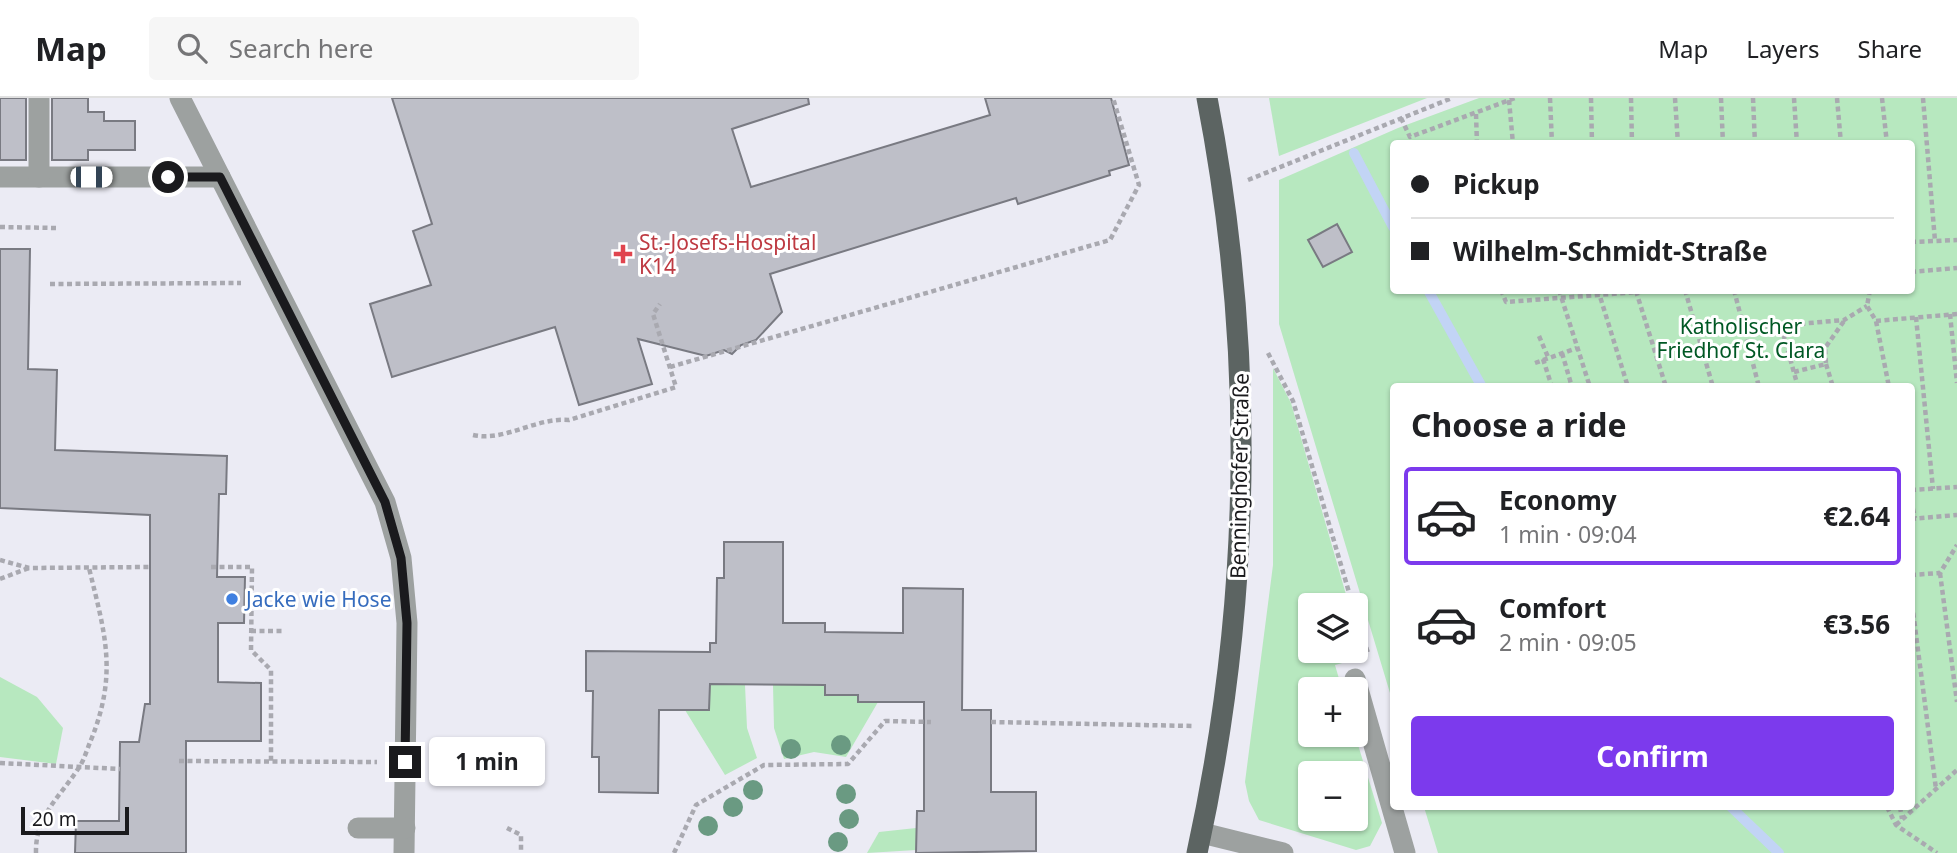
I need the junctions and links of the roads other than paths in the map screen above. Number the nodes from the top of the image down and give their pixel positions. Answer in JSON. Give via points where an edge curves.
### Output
{"nodes":[{"id":1,"x":39,"y":98,"type":"edge"},
{"id":2,"x":180,"y":98,"type":"edge"},
{"id":3,"x":1207,"y":98,"type":"edge"},
{"id":4,"x":0,"y":177,"type":"edge"},
{"id":5,"x":39,"y":177,"type":"junction"},
{"id":6,"x":220,"y":177,"type":"junction"},
{"id":7,"x":1368,"y":724,"type":"edge"},
{"id":8,"x":1390,"y":801,"type":"edge"},
{"id":9,"x":1393,"y":810,"type":"edge"},
{"id":10,"x":358,"y":828,"type":"dead end"},
{"id":11,"x":405,"y":828,"type":"junction"},
{"id":12,"x":1200,"y":843,"type":"edge"},
{"id":13,"x":404,"y":853,"type":"edge"},
{"id":14,"x":1283,"y":853,"type":"edge"},
{"id":15,"x":1405,"y":853,"type":"edge"}],
"edges":[{"from":1,"to":5,"type":"street"},
{"from":2,"to":6,"type":"street"},
{"from":3,"to":12,"type":"main road","name":"Benninghofer Straße","via":[[1236,279],[1242,478],[1230,671]]},
{"from":4,"to":5,"type":"street"},
{"from":5,"to":6,"type":"street"},
{"from":6,"to":11,"type":"street","via":[[385,502],[401,558],[407,623]]},
{"from":7,"to":8,"type":"street"},
{"from":9,"to":15,"type":"street"},
{"from":10,"to":11,"type":"street"},
{"from":11,"to":13,"type":"street"},
{"from":12,"to":14,"type":"street"}]}
